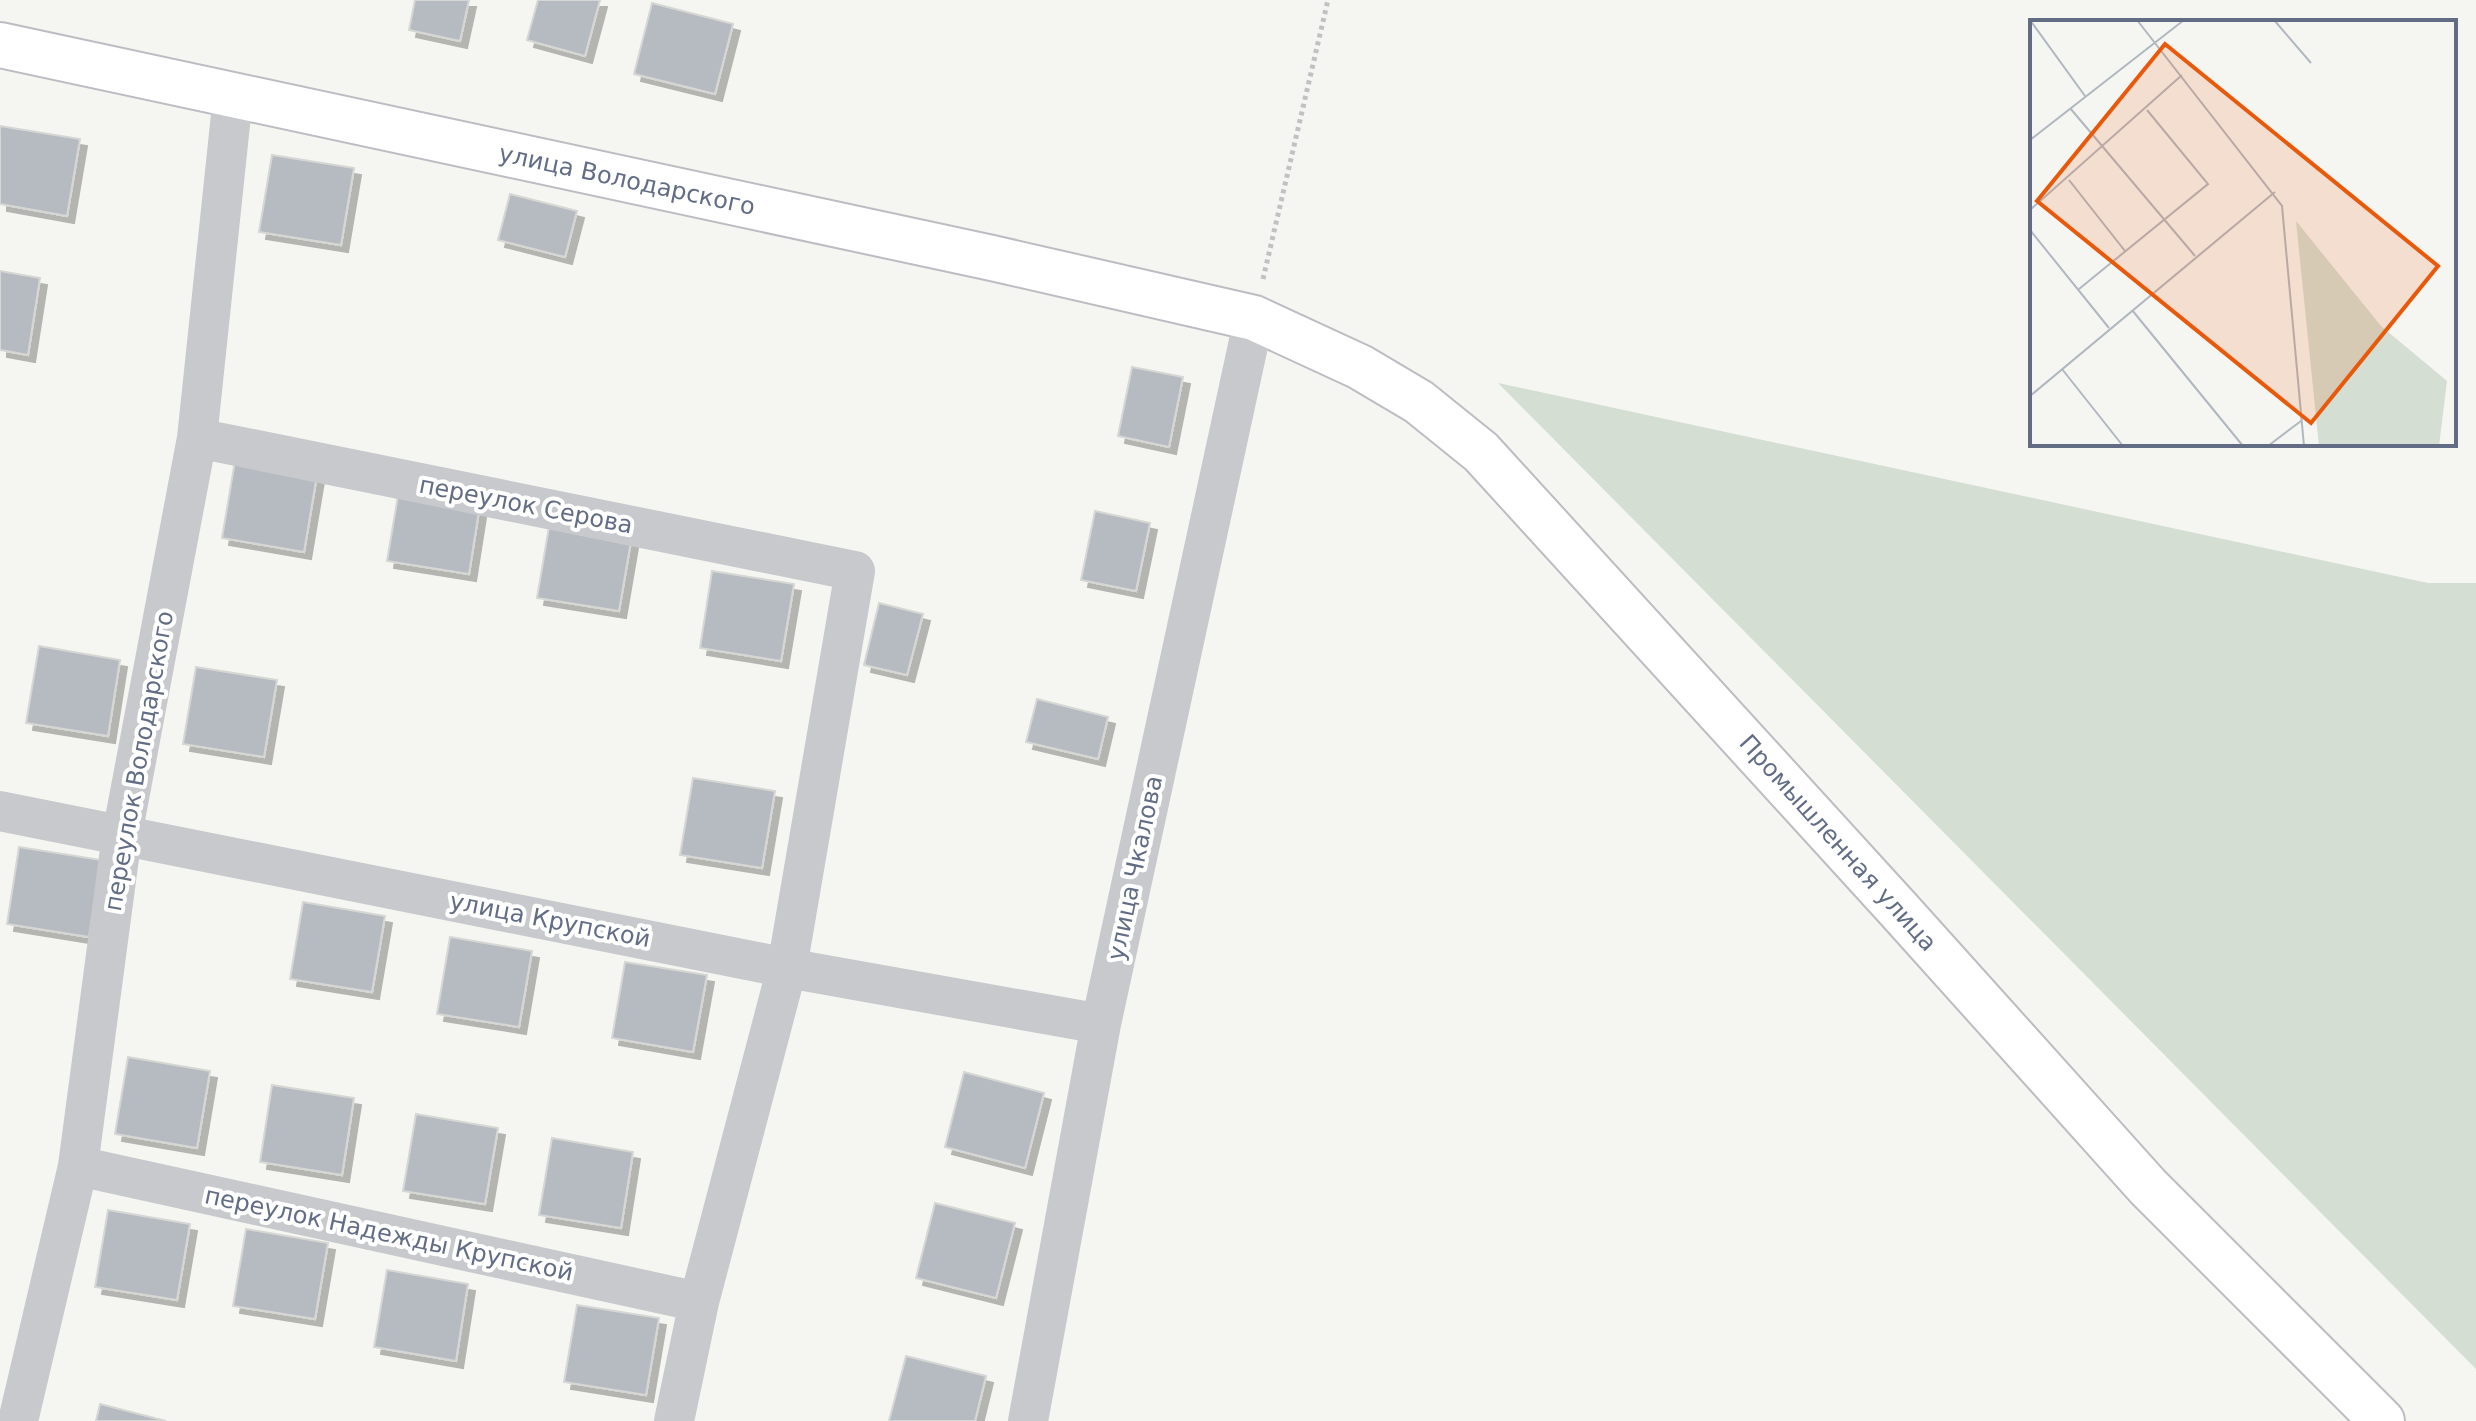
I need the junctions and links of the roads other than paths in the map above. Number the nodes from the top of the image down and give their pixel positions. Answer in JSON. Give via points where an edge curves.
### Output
{"nodes":[{"id":1,"x":0,"y":45,"type":"edge"},
{"id":2,"x":233,"y":96,"type":"junction"},
{"id":3,"x":1254,"y":318,"type":"junction"},
{"id":4,"x":197,"y":438,"type":"junction"},
{"id":5,"x":0,"y":811,"type":"edge"},
{"id":6,"x":122,"y":835,"type":"junction"},
{"id":7,"x":787,"y":968,"type":"junction"},
{"id":8,"x":1101,"y":1024,"type":"junction"},
{"id":9,"x":78,"y":1166,"type":"junction"},
{"id":10,"x":699,"y":1302,"type":"junction"},
{"id":11,"x":18,"y":1421,"type":"edge"},
{"id":12,"x":674,"y":1421,"type":"edge"},
{"id":13,"x":1028,"y":1421,"type":"edge"},
{"id":14,"x":2382,"y":1421,"type":"edge"}],
"edges":[{"from":1,"to":2,"type":"main road","name":"улица Володарского"},
{"from":2,"to":3,"type":"main road","name":"улица Володарского"},
{"from":2,"to":4,"type":"street","name":"переулок Володарского"},
{"from":3,"to":8,"type":"street","name":"улица Чкалова"},
{"from":3,"to":14,"type":"main road","name":"Промышленная улица","via":[[1360,367],[1419,402],[1481,452],[2148,1187]]},
{"from":4,"to":6,"type":"street","name":"переулок Володарского"},
{"from":4,"to":7,"type":"street","name":"переулок Серова","via":[[855,571]]},
{"from":5,"to":6,"type":"street","name":"улица Крупской"},
{"from":6,"to":7,"type":"street","name":"улица Крупской"},
{"from":6,"to":9,"type":"street","name":"переулок Володарского"},
{"from":7,"to":8,"type":"street","name":"улица Крупской"},
{"from":7,"to":10,"type":"street"},
{"from":8,"to":13,"type":"street","name":"улица Чкалова"},
{"from":9,"to":10,"type":"street","name":"переулок Надежды Крупской"},
{"from":9,"to":11,"type":"street","name":"переулок Володарского"},
{"from":10,"to":12,"type":"street"}]}
